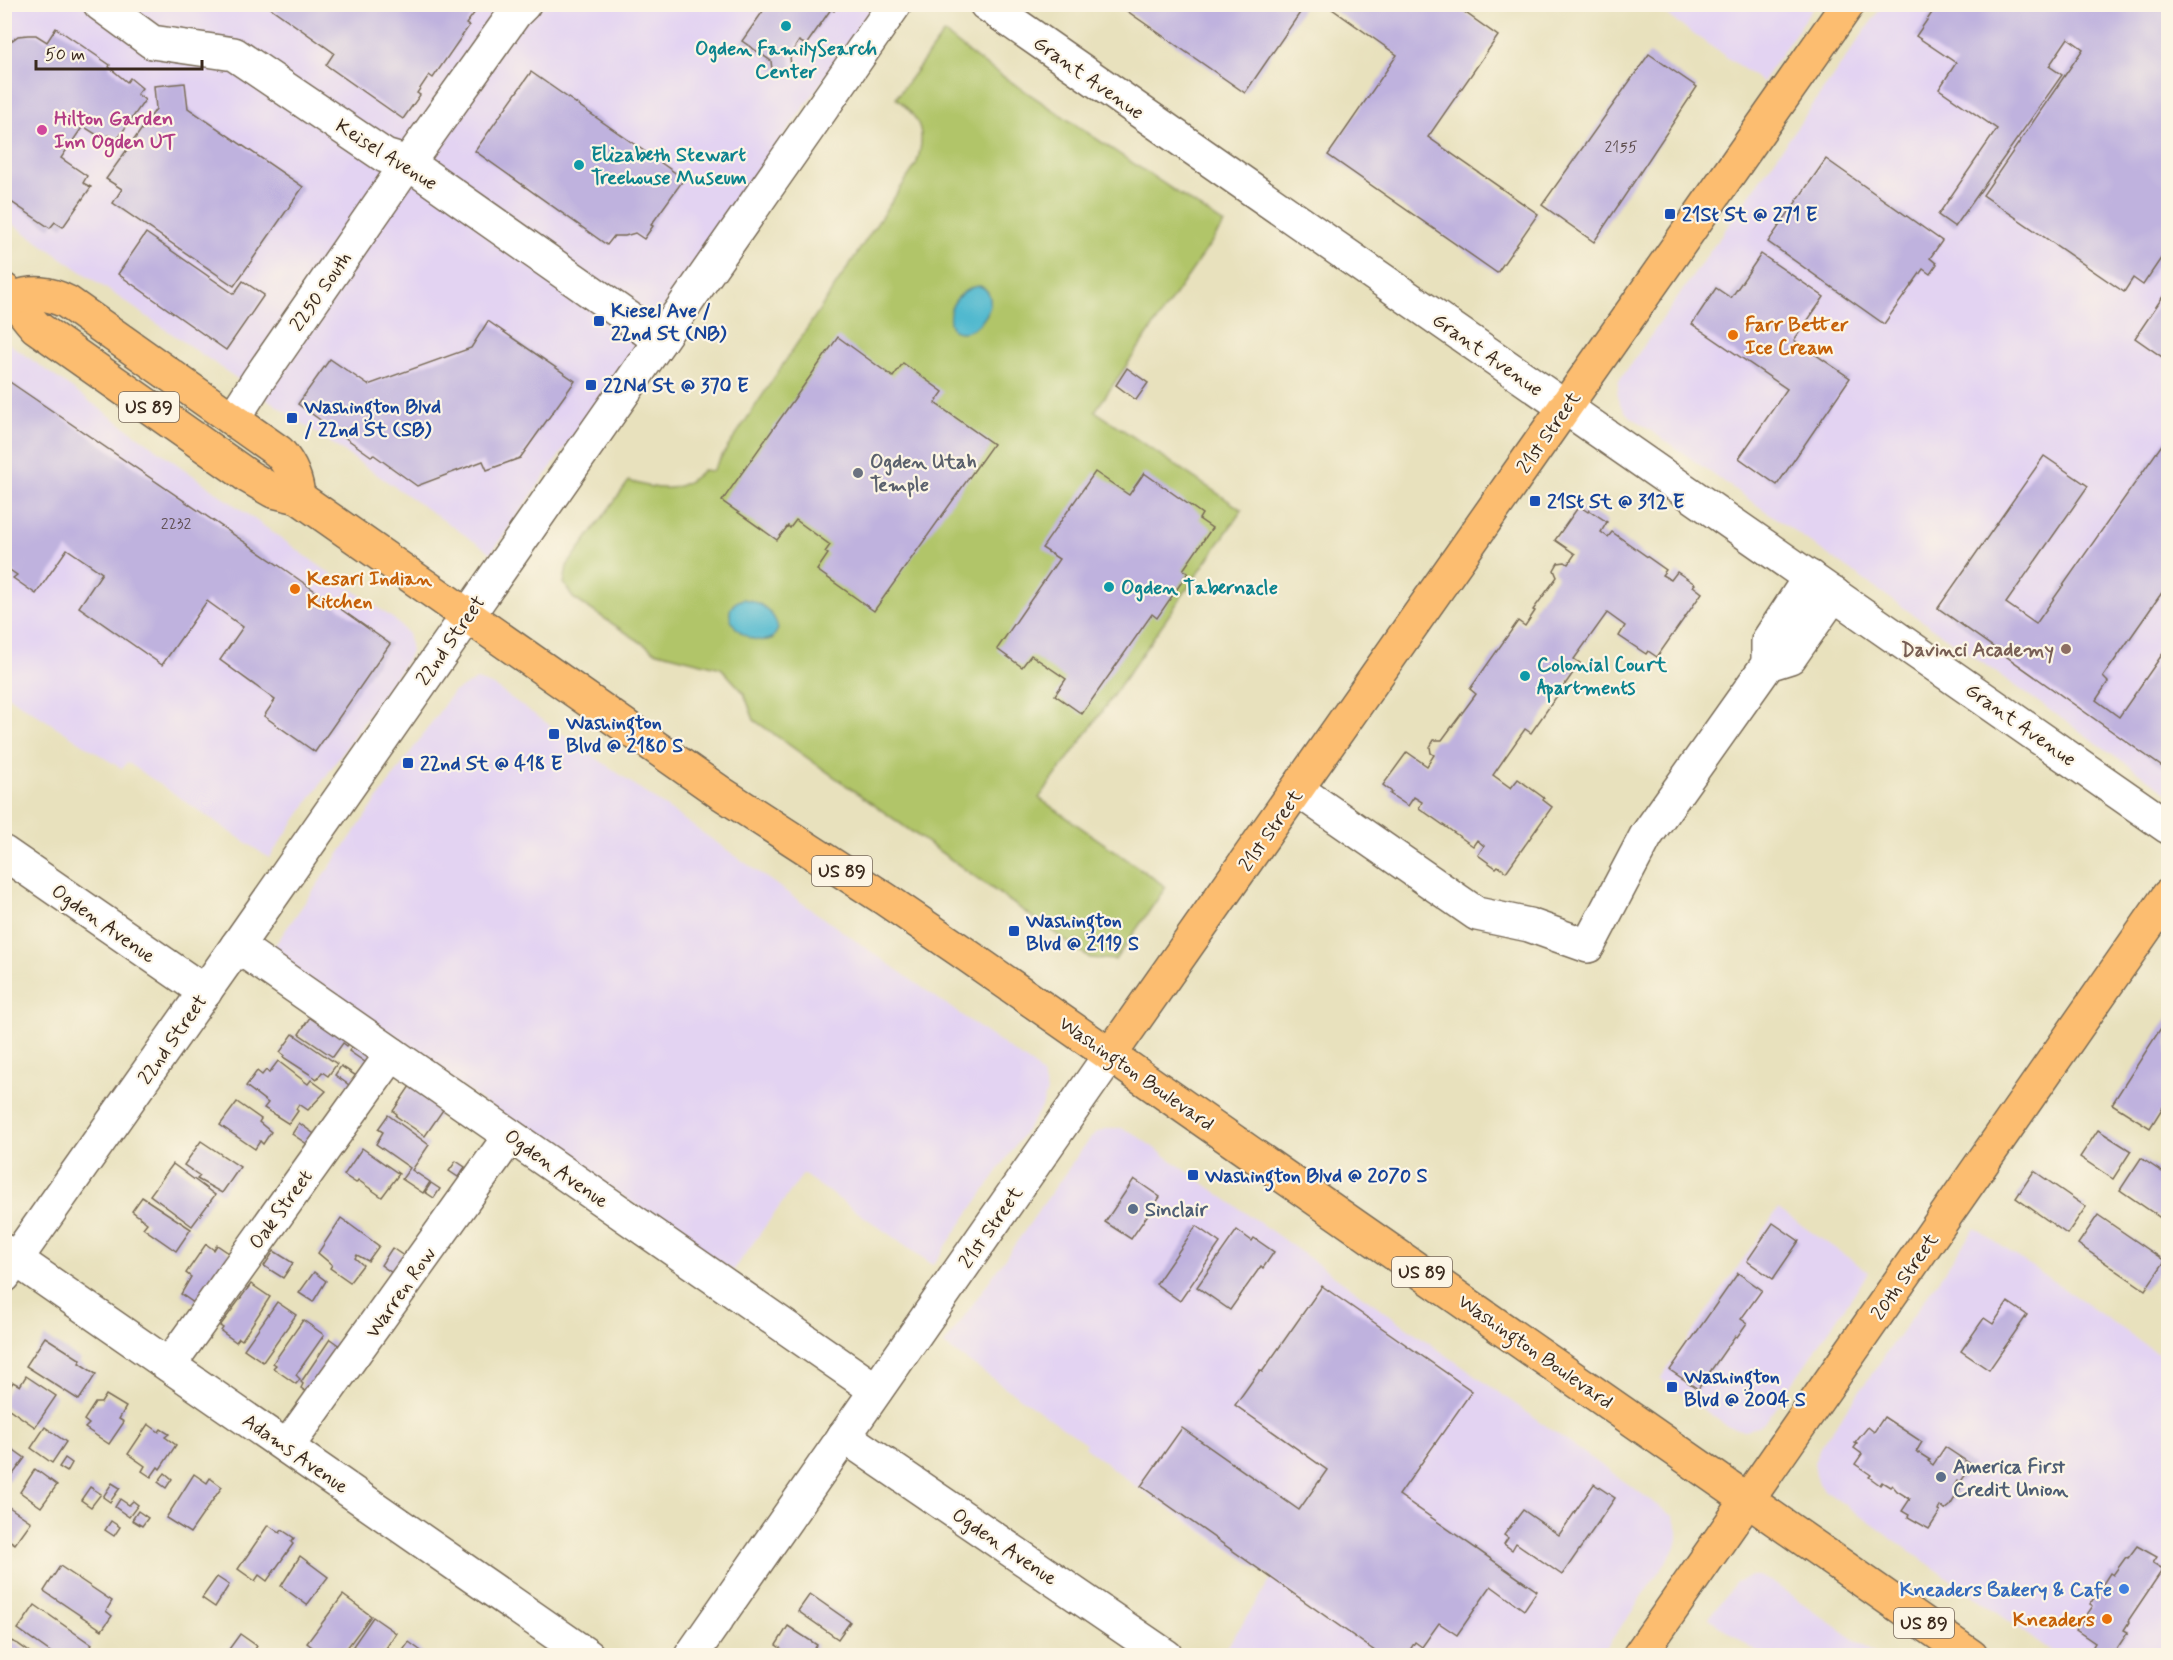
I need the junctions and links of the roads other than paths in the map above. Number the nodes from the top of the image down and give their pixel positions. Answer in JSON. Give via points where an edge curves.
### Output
{"nodes":[{"id":1,"x":100,"y":4,"type":"edge"},
{"id":2,"x":524,"y":4,"type":"edge"},
{"id":3,"x":895,"y":4,"type":"edge"},
{"id":4,"x":986,"y":4,"type":"edge"},
{"id":5,"x":1848,"y":4,"type":"edge"},
{"id":6,"x":408,"y":163,"type":"junction"},
{"id":7,"x":9,"y":294,"type":"edge"},
{"id":8,"x":660,"y":340,"type":"junction"},
{"id":9,"x":1565,"y":408,"type":"junction"},
{"id":10,"x":233,"y":419,"type":"junction"},
{"id":11,"x":298,"y":497,"type":"junction"},
{"id":12,"x":1822,"y":586,"type":"junction"},
{"id":13,"x":467,"y":616,"type":"junction"},
{"id":14,"x":1298,"y":790,"type":"junction"},
{"id":15,"x":2169,"y":827,"type":"edge"},
{"id":16,"x":4,"y":853,"type":"edge"},
{"id":17,"x":2169,"y":896,"type":"edge"},
{"id":18,"x":237,"y":946,"type":"junction"},
{"id":19,"x":205,"y":992,"type":"junction"},
{"id":20,"x":392,"y":1054,"type":"junction"},
{"id":21,"x":1110,"y":1055,"type":"junction"},
{"id":22,"x":510,"y":1136,"type":"junction"},
{"id":23,"x":8,"y":1262,"type":"edge"},
{"id":24,"x":169,"y":1365,"type":"junction"},
{"id":25,"x":876,"y":1390,"type":"junction"},
{"id":26,"x":844,"y":1436,"type":"junction"},
{"id":27,"x":287,"y":1447,"type":"junction"},
{"id":28,"x":1748,"y":1499,"type":"junction"},
{"id":29,"x":588,"y":1656,"type":"edge"},
{"id":30,"x":691,"y":1656,"type":"edge"},
{"id":31,"x":1166,"y":1656,"type":"edge"},
{"id":32,"x":1639,"y":1656,"type":"edge"},
{"id":33,"x":1971,"y":1656,"type":"edge"}],
"edges":[{"from":1,"to":6,"type":"street","name":"Keisel Avenue","via":[[152,42],[234,54],[385,156]]},
{"from":2,"to":6,"type":"street","name":"2250 South"},
{"from":3,"to":8,"type":"street","name":"22nd Street"},
{"from":4,"to":9,"type":"street","name":"Grant Avenue"},
{"from":5,"to":9,"type":"main road","name":"21st Street"},
{"from":6,"to":8,"type":"street","name":"Keisel Avenue"},
{"from":6,"to":10,"type":"street","name":"2250 South"},
{"from":7,"to":10,"type":"main road","name":"Washington Boulevard","number":"US 89","via":[[43,294],[67,302]]},
{"from":7,"to":11,"type":"main road","name":"Washington Boulevard","number":"US 89","via":[[36,327],[231,465],[273,491]]},
{"from":8,"to":13,"type":"street","name":"22nd Street"},
{"from":9,"to":12,"type":"street","name":"Grant Avenue"},
{"from":9,"to":14,"type":"main road","name":"21st Street"},
{"from":10,"to":11,"type":"main road","name":"Washington Boulevard","number":"US 89","via":[[286,460],[296,478]]},
{"from":11,"to":13,"type":"main road","name":"Washington Boulevard","number":"US 89"},
{"from":12,"to":14,"type":"street","via":[[1790,657],[1768,664],[1646,836],[1588,946],[1529,924],[1477,914]]},
{"from":12,"to":15,"type":"street","name":"Grant Avenue"},
{"from":13,"to":18,"type":"street","name":"22nd Street"},
{"from":13,"to":21,"type":"main road","name":"Washington Boulevard","number":"US 89"},
{"from":14,"to":21,"type":"main road","name":"21st Street"},
{"from":16,"to":19,"type":"street","name":"Ogden Avenue"},
{"from":17,"to":28,"type":"main road","name":"20th Street"},
{"from":18,"to":19,"type":"street","name":"22nd Street"},
{"from":18,"to":20,"type":"street","name":"Ogden Avenue"},
{"from":19,"to":23,"type":"street","name":"22nd Street"},
{"from":20,"to":22,"type":"street","name":"Ogden Avenue"},
{"from":20,"to":24,"type":"street","name":"Oak Street"},
{"from":21,"to":25,"type":"street","name":"21st Street"},
{"from":21,"to":28,"type":"main road","name":"Washington Boulevard","number":"US 89"},
{"from":22,"to":25,"type":"street","name":"Ogden Avenue"},
{"from":22,"to":27,"type":"street","name":"Warren Row"},
{"from":23,"to":24,"type":"street","name":"Adams Avenue"},
{"from":24,"to":27,"type":"street","name":"Adams Avenue"},
{"from":25,"to":26,"type":"street","name":"21st Street"},
{"from":26,"to":30,"type":"street","name":"21st Street"},
{"from":26,"to":31,"type":"street","name":"Ogden Avenue"},
{"from":27,"to":29,"type":"street","name":"Adams Avenue"},
{"from":28,"to":32,"type":"main road","name":"20th Street"},
{"from":28,"to":33,"type":"main road","name":"Washington Boulevard","number":"US 89"}]}
